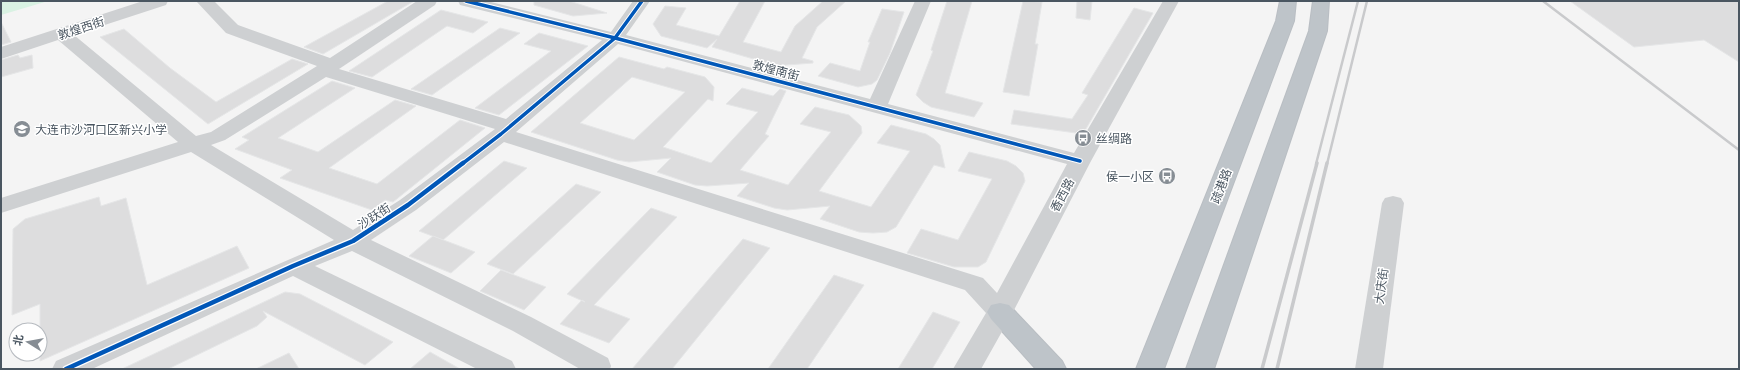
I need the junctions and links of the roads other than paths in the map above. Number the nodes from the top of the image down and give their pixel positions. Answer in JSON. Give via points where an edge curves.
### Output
{"nodes":[{"id":1,"x":160,"y":1,"type":"edge"},
{"id":2,"x":204,"y":1,"type":"edge"},
{"id":3,"x":429,"y":1,"type":"edge"},
{"id":4,"x":466,"y":1,"type":"edge"},
{"id":5,"x":642,"y":1,"type":"edge"},
{"id":6,"x":923,"y":1,"type":"edge"},
{"id":7,"x":1171,"y":1,"type":"edge"},
{"id":8,"x":1288,"y":1,"type":"edge"},
{"id":9,"x":1321,"y":1,"type":"edge"},
{"id":10,"x":62,"y":34,"type":"junction"},
{"id":11,"x":615,"y":38,"type":"junction"},
{"id":12,"x":1,"y":53,"type":"edge"},
{"id":13,"x":327,"y":68,"type":"junction"},
{"id":14,"x":877,"y":107,"type":"junction"},
{"id":15,"x":506,"y":131,"type":"junction"},
{"id":16,"x":192,"y":144,"type":"junction"},
{"id":17,"x":1080,"y":161,"type":"junction"},
{"id":18,"x":1393,"y":203,"type":"dead end"},
{"id":19,"x":1,"y":206,"type":"edge"},
{"id":20,"x":353,"y":241,"type":"junction"},
{"id":21,"x":293,"y":266,"type":"junction"},
{"id":22,"x":1000,"y":312,"type":"junction"},
{"id":23,"x":598,"y":366,"type":"dead end"},
{"id":24,"x":66,"y":369,"type":"edge"},
{"id":25,"x":502,"y":369,"type":"edge"},
{"id":26,"x":966,"y":369,"type":"edge"},
{"id":27,"x":1052,"y":369,"type":"edge"},
{"id":28,"x":1150,"y":369,"type":"edge"},
{"id":29,"x":1200,"y":369,"type":"edge"},
{"id":30,"x":1369,"y":369,"type":"edge"}],
"edges":[{"from":1,"to":10,"type":"street","name":"敦煌西街"},
{"from":2,"to":13,"type":"street","via":[[232,30]]},
{"from":3,"to":13,"type":"street"},
{"from":4,"to":11,"type":"street","name":"敦煌南街"},
{"from":5,"to":11,"type":"street","name":"沙跃街"},
{"from":6,"to":14,"type":"street"},
{"from":7,"to":17,"type":"street","name":"香西路"},
{"from":8,"to":28,"type":"highway","name":"疏港路","via":[[1282,28]]},
{"from":9,"to":29,"type":"highway","via":[[1318,32]]},
{"from":10,"to":12,"type":"street","name":"敦煌西街"},
{"from":10,"to":16,"type":"street"},
{"from":11,"to":14,"type":"street","name":"敦煌南街"},
{"from":11,"to":15,"type":"street","name":"沙跃街"},
{"from":13,"to":15,"type":"street"},
{"from":13,"to":16,"type":"street","via":[[218,136]]},
{"from":14,"to":17,"type":"street","name":"敦煌南街"},
{"from":15,"to":20,"type":"street","name":"沙跃街","via":[[408,205]]},
{"from":15,"to":22,"type":"street","via":[[974,284]]},
{"from":16,"to":19,"type":"street"},
{"from":16,"to":20,"type":"street"},
{"from":17,"to":22,"type":"street","name":"香西路"},
{"from":18,"to":30,"type":"street","name":"大庆街"},
{"from":20,"to":21,"type":"street","name":"沙跃街"},
{"from":20,"to":23,"type":"street","via":[[522,324]]},
{"from":21,"to":24,"type":"street","name":"沙跃街"},
{"from":21,"to":25,"type":"street"},
{"from":22,"to":26,"type":"street","name":"香西路"},
{"from":22,"to":27,"type":"highway"}]}
